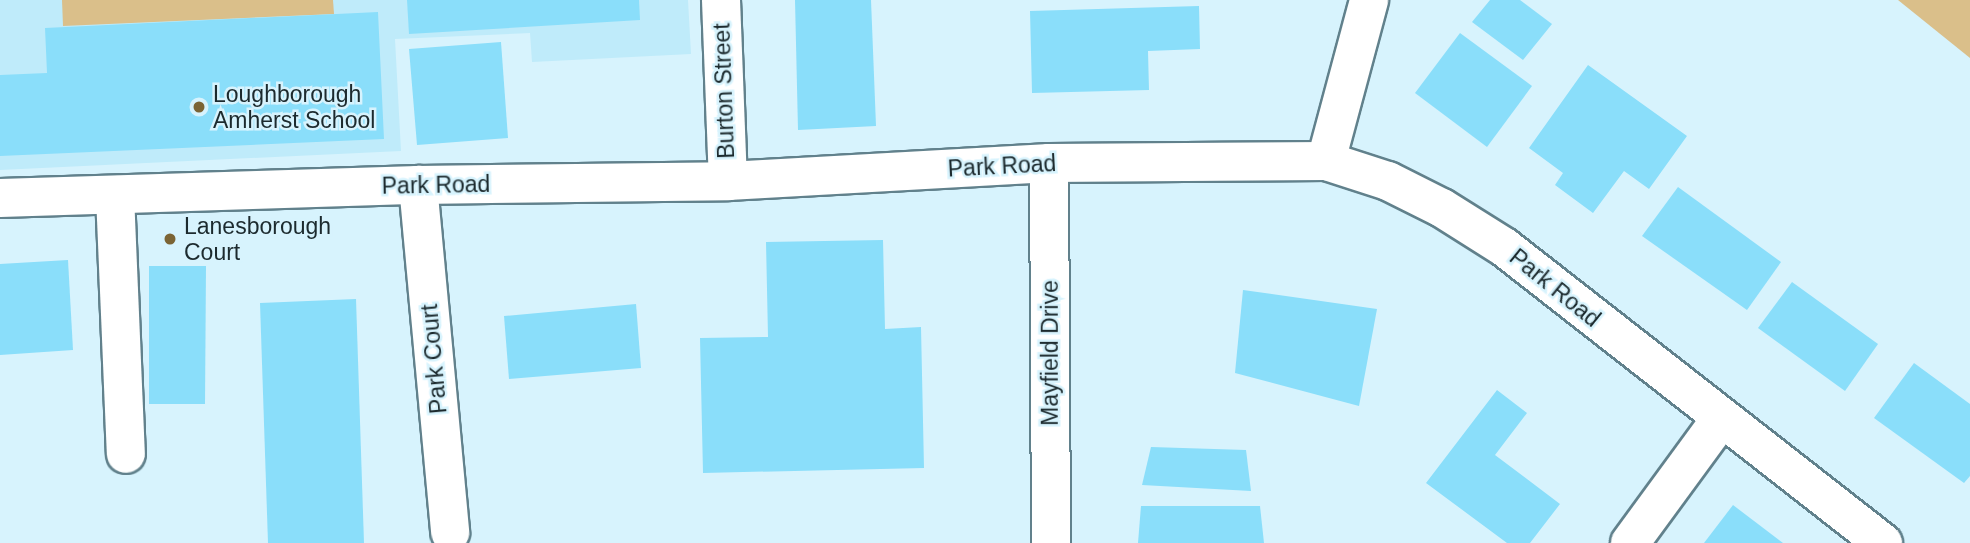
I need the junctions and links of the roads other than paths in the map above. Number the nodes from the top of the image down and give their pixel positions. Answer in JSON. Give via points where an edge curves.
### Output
{"nodes":[{"id":1,"x":721,"y":0,"type":"edge"},
{"id":2,"x":1369,"y":0,"type":"edge"},
{"id":3,"x":1326,"y":162,"type":"junction"},
{"id":4,"x":1049,"y":163,"type":"junction"},
{"id":5,"x":728,"y":181,"type":"junction"},
{"id":6,"x":418,"y":185,"type":"junction"},
{"id":7,"x":115,"y":195,"type":"junction"},
{"id":8,"x":0,"y":198,"type":"edge"},
{"id":9,"x":1720,"y":420,"type":"junction"},
{"id":10,"x":126,"y":454,"type":"dead end"},
{"id":11,"x":450,"y":533,"type":"dead end"},
{"id":12,"x":1051,"y":543,"type":"edge"},
{"id":13,"x":1630,"y":543,"type":"edge"},
{"id":14,"x":1883,"y":543,"type":"edge"}],
"edges":[{"from":1,"to":5,"type":"street","name":"Burton Street"},
{"from":2,"to":3,"type":"street"},
{"from":3,"to":4,"type":"street","name":"Park Road"},
{"from":3,"to":9,"type":"street","name":"Park Road","via":[[1388,181],[1504,247]]},
{"from":4,"to":5,"type":"street","name":"Park Road"},
{"from":4,"to":12,"type":"street","name":"Mayfield Drive"},
{"from":5,"to":6,"type":"street","name":"Park Road"},
{"from":6,"to":7,"type":"street","name":"Park Road"},
{"from":6,"to":11,"type":"street","name":"Park Court"},
{"from":7,"to":8,"type":"street","name":"Park Road"},
{"from":7,"to":10,"type":"street"},
{"from":9,"to":13,"type":"street"},
{"from":9,"to":14,"type":"street","name":"Park Road"}]}
